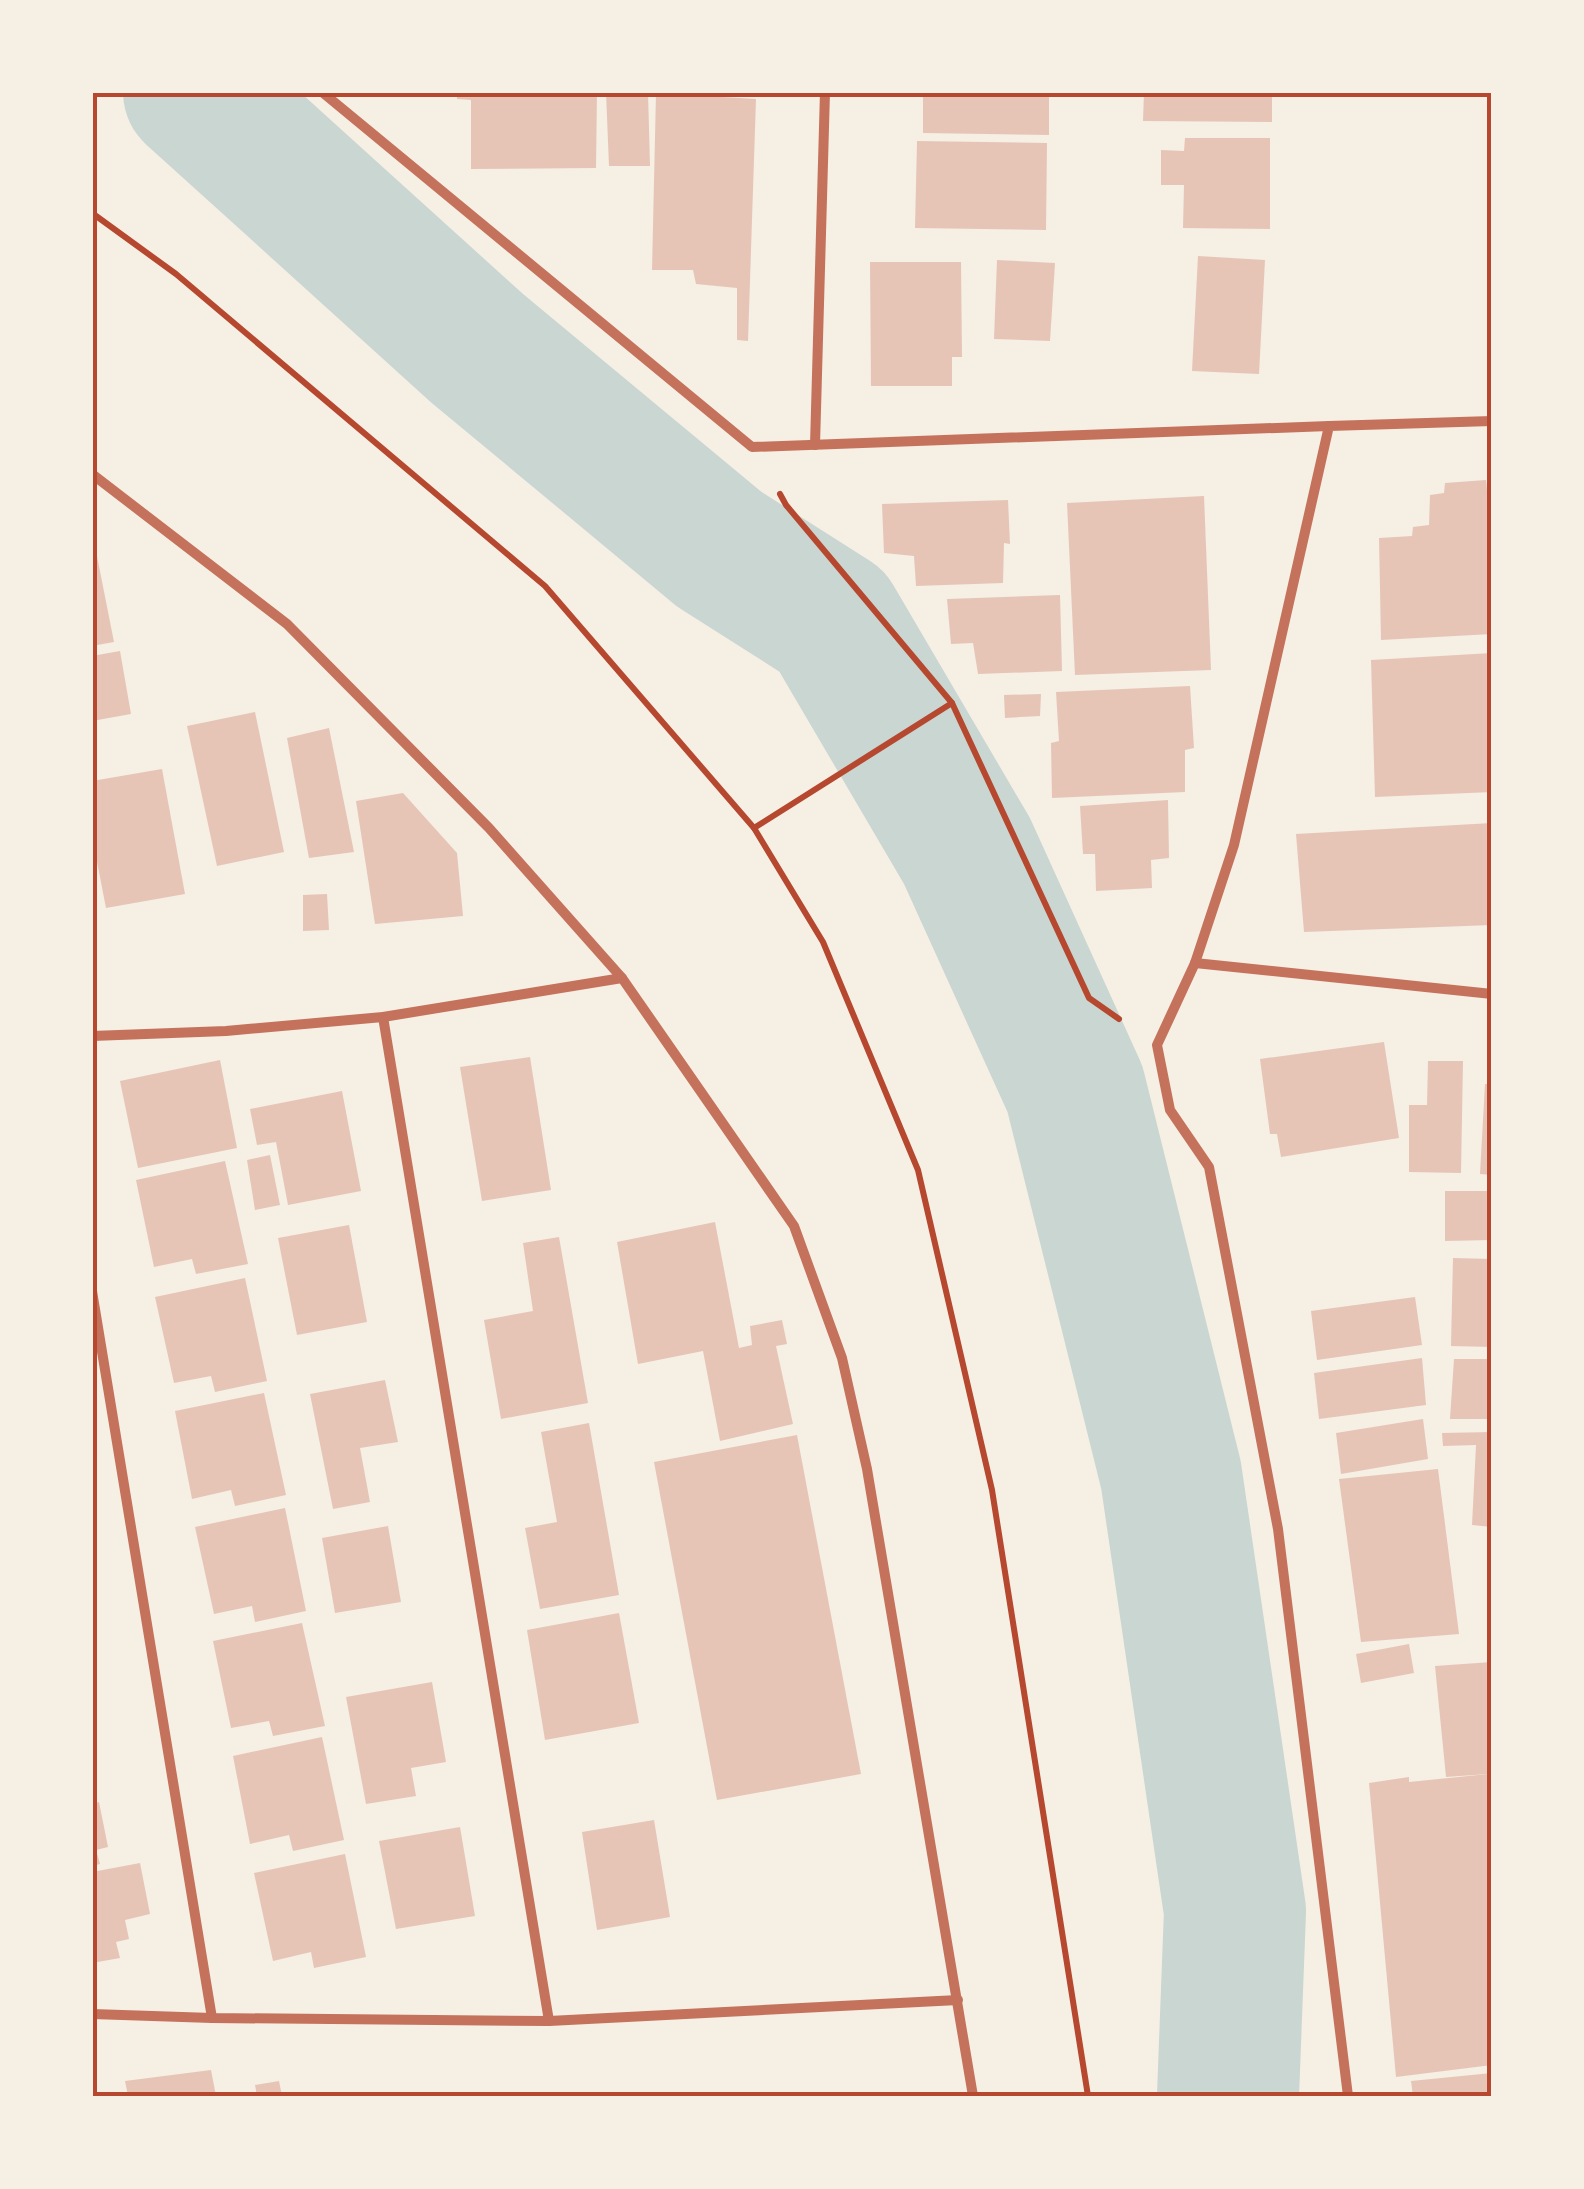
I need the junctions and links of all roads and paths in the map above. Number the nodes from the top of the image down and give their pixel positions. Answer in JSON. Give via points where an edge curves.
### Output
{"nodes":[{"id":1,"x":322,"y":92,"type":"edge"},
{"id":2,"x":824,"y":92,"type":"edge"},
{"id":3,"x":92,"y":213,"type":"edge"},
{"id":4,"x":1492,"y":421,"type":"edge"},
{"id":5,"x":1329,"y":426,"type":"junction"},
{"id":6,"x":816,"y":444,"type":"junction"},
{"id":7,"x":752,"y":447,"type":"junction"},
{"id":8,"x":92,"y":474,"type":"edge"},
{"id":9,"x":952,"y":703,"type":"junction"},
{"id":10,"x":754,"y":828,"type":"junction"},
{"id":11,"x":1195,"y":963,"type":"junction"},
{"id":12,"x":622,"y":978,"type":"junction"},
{"id":13,"x":1492,"y":994,"type":"edge"},
{"id":14,"x":382,"y":1017,"type":"junction"},
{"id":15,"x":92,"y":1036,"type":"edge"},
{"id":16,"x":1157,"y":1045,"type":"junction"},
{"id":17,"x":92,"y":1291,"type":"edge"},
{"id":18,"x":958,"y":2000,"type":"junction"},
{"id":19,"x":92,"y":2014,"type":"edge"},
{"id":20,"x":212,"y":2018,"type":"junction"},
{"id":21,"x":550,"y":2021,"type":"junction"},
{"id":22,"x":973,"y":2096,"type":"edge"},
{"id":23,"x":1088,"y":2096,"type":"edge"},
{"id":24,"x":1348,"y":2096,"type":"edge"}],
"edges":[{"from":1,"to":7,"type":"street"},
{"from":2,"to":6,"type":"street"},
{"from":3,"to":10,"type":"path","via":[[176,274],[545,586]]},
{"from":4,"to":5,"type":"street"},
{"from":5,"to":6,"type":"street"},
{"from":5,"to":11,"type":"street","via":[[1234,845]]},
{"from":6,"to":7,"type":"street"},
{"from":7,"to":9,"type":"path","via":[[786,505]]},
{"from":8,"to":12,"type":"street","via":[[286,624],[489,828]]},
{"from":9,"to":10,"type":"path"},
{"from":9,"to":16,"type":"path","via":[[1089,998]]},
{"from":10,"to":23,"type":"path","via":[[824,942],[918,1170],[992,1490]]},
{"from":11,"to":13,"type":"street"},
{"from":11,"to":16,"type":"street"},
{"from":12,"to":14,"type":"street"},
{"from":12,"to":18,"type":"street","via":[[794,1226],[842,1358]]},
{"from":14,"to":15,"type":"street"},
{"from":14,"to":21,"type":"street"},
{"from":16,"to":24,"type":"street","via":[[1170,1110],[1209,1167],[1278,1529]]},
{"from":17,"to":20,"type":"street"},
{"from":18,"to":21,"type":"street"},
{"from":18,"to":22,"type":"street"},
{"from":19,"to":20,"type":"street"},
{"from":20,"to":21,"type":"street"}]}
